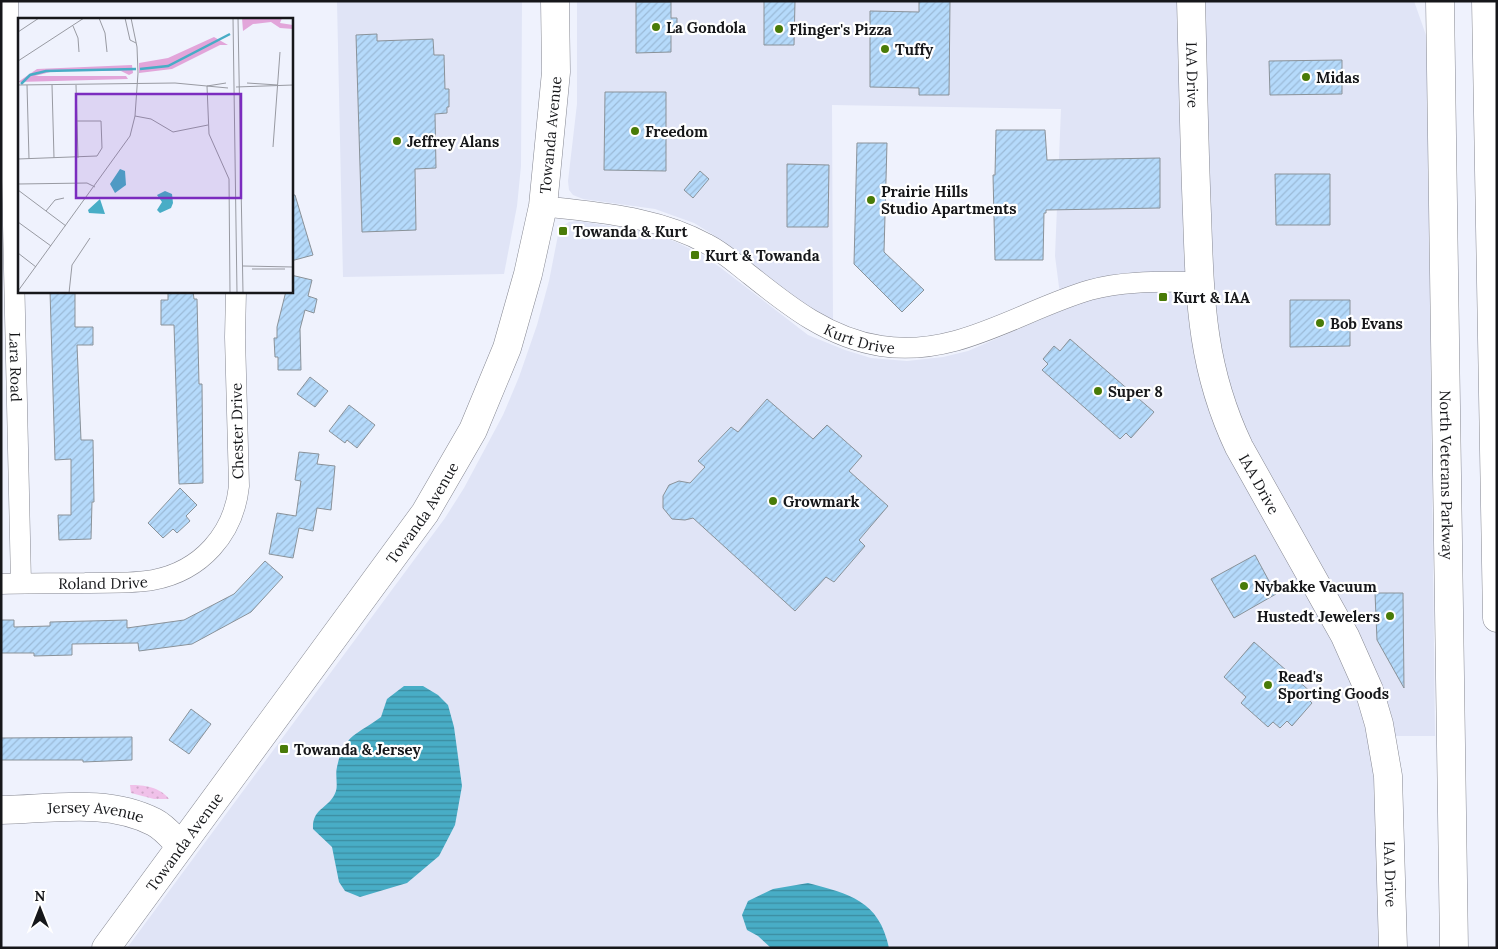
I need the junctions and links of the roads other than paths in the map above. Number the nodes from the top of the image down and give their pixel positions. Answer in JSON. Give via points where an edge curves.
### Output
{"nodes":[{"id":1,"x":8,"y":1,"type":"edge"},
{"id":2,"x":555,"y":1,"type":"edge"},
{"id":3,"x":1192,"y":1,"type":"edge"},
{"id":4,"x":1437,"y":7,"type":"edge"},
{"id":5,"x":1490,"y":12,"type":"edge"},
{"id":6,"x":543,"y":206,"type":"junction"},
{"id":7,"x":16,"y":245,"type":"edge"},
{"id":8,"x":1200,"y":282,"type":"junction"},
{"id":9,"x":236,"y":292,"type":"edge"},
{"id":10,"x":200,"y":559,"type":"joint"},
{"id":11,"x":21,"y":583,"type":"junction"},
{"id":12,"x":1,"y":584,"type":"edge"},
{"id":13,"x":1497,"y":618,"type":"edge"},
{"id":14,"x":1,"y":810,"type":"edge"},
{"id":15,"x":180,"y":845,"type":"junction"},
{"id":16,"x":106,"y":948,"type":"edge"},
{"id":17,"x":1393,"y":948,"type":"edge"},
{"id":18,"x":1454,"y":948,"type":"edge"}],
"edges":[{"from":1,"to":7,"type":"street","name":"Lara Road"},
{"from":2,"to":6,"type":"main road","name":"Towanda Avenue","via":[[556,72]]},
{"from":3,"to":8,"type":"main road","name":"IAA Drive"},
{"from":4,"to":18,"type":"main road","name":"North Veterans Parkway"},
{"from":5,"to":13,"type":"main road"},
{"from":6,"to":8,"type":"street","name":"Kurt Drive","via":[[652,222],[683,232],[724,254],[812,321],[882,346],[915,348],[946,345],[1093,289],[1129,284]]},
{"from":6,"to":15,"type":"main road","name":"Towanda Avenue","via":[[528,274],[506,348],[473,430],[425,513]]},
{"from":7,"to":11,"type":"street","name":"Lara Road"},
{"from":8,"to":17,"type":"main road","name":"IAA Drive","via":[[1202,320],[1210,366],[1229,426],[1349,643],[1374,707],[1388,776]]},
{"from":9,"to":10,"type":"street","name":"Chester Drive","via":[[238,494],[227,528]]},
{"from":10,"to":11,"type":"street","name":"Roland Drive","via":[[184,570],[153,580]]},
{"from":11,"to":12,"type":"street","name":"Roland Drive"},
{"from":14,"to":15,"type":"main road","name":"Jersey Avenue","via":[[115,808],[156,823]]},
{"from":15,"to":16,"type":"main road","name":"Towanda Avenue"}]}
